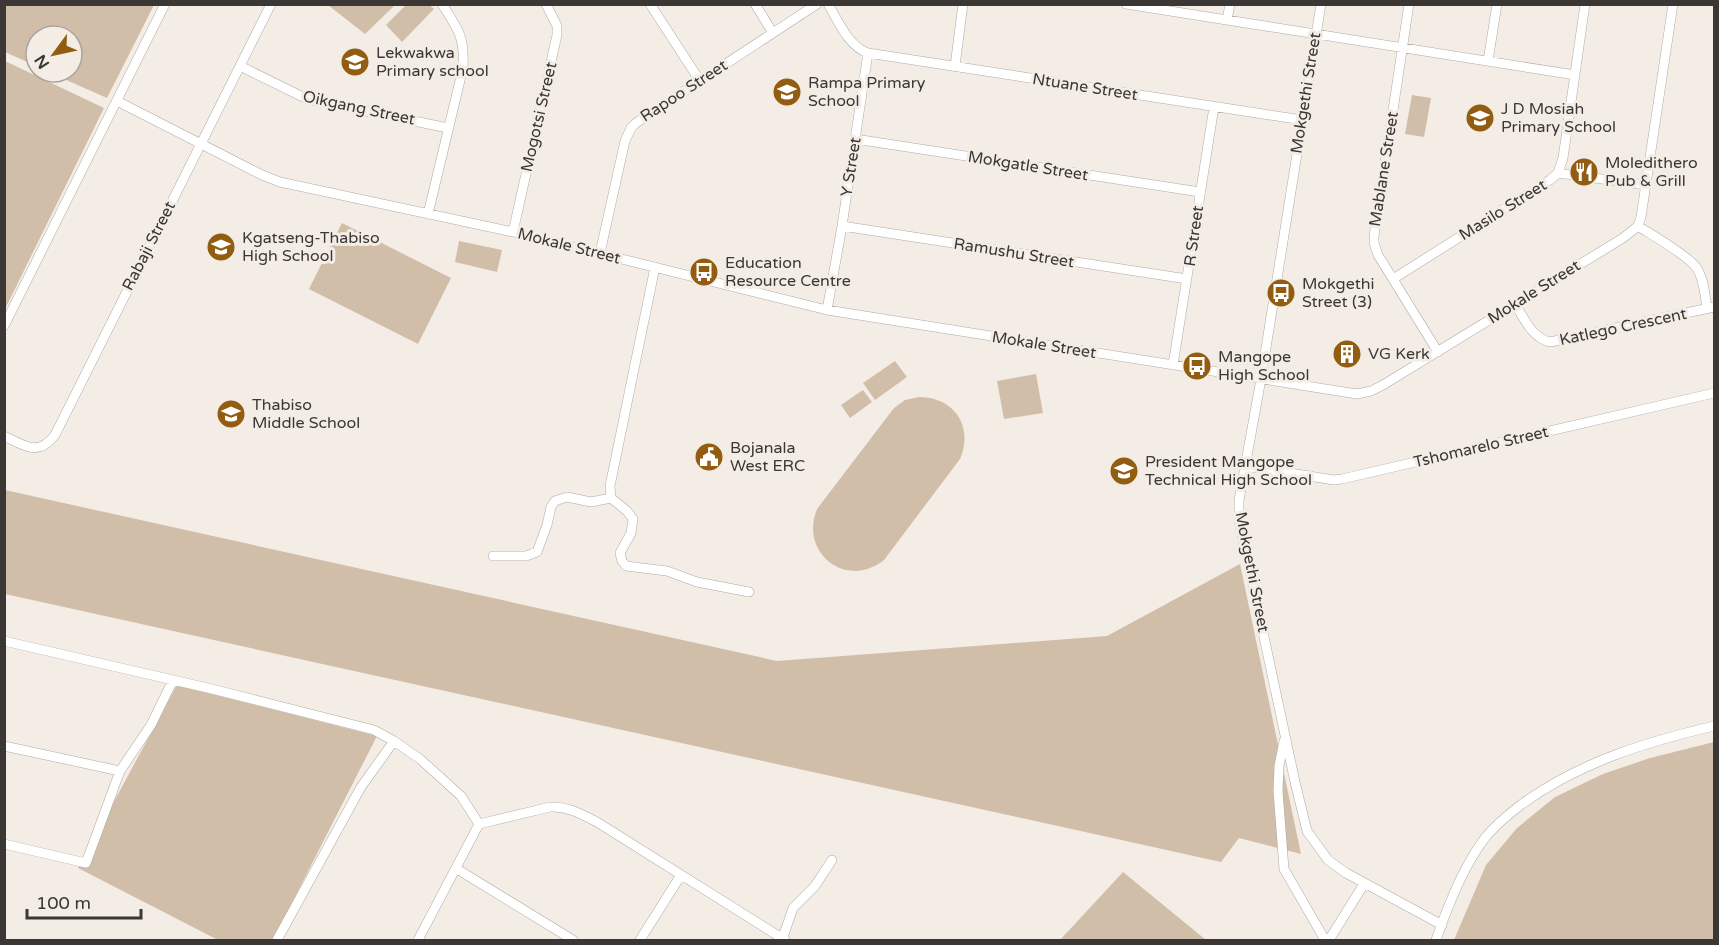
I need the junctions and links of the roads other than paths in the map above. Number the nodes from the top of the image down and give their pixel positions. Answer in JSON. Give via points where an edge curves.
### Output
{"nodes":[{"id":1,"x":165,"y":4,"type":"edge"},
{"id":2,"x":271,"y":4,"type":"edge"},
{"id":3,"x":442,"y":4,"type":"edge"},
{"id":4,"x":546,"y":4,"type":"edge"},
{"id":5,"x":650,"y":4,"type":"edge"},
{"id":6,"x":755,"y":4,"type":"edge"},
{"id":7,"x":817,"y":4,"type":"edge"},
{"id":8,"x":828,"y":4,"type":"edge"},
{"id":9,"x":963,"y":4,"type":"edge"},
{"id":10,"x":1126,"y":4,"type":"edge"},
{"id":11,"x":1230,"y":4,"type":"edge"},
{"id":12,"x":1321,"y":4,"type":"edge"},
{"id":13,"x":1409,"y":4,"type":"edge"},
{"id":14,"x":1497,"y":4,"type":"edge"},
{"id":15,"x":1585,"y":4,"type":"edge"},
{"id":16,"x":1673,"y":4,"type":"edge"},
{"id":17,"x":1141,"y":6,"type":"edge"},
{"id":18,"x":1227,"y":20,"type":"junction"},
{"id":19,"x":774,"y":33,"type":"junction"},
{"id":20,"x":1316,"y":34,"type":"junction"},
{"id":21,"x":1403,"y":48,"type":"junction"},
{"id":22,"x":868,"y":53,"type":"junction"},
{"id":23,"x":1488,"y":61,"type":"junction"},
{"id":24,"x":240,"y":66,"type":"junction"},
{"id":25,"x":955,"y":66,"type":"junction"},
{"id":26,"x":1575,"y":75,"type":"junction"},
{"id":27,"x":700,"y":81,"type":"junction"},
{"id":28,"x":117,"y":101,"type":"junction"},
{"id":29,"x":1214,"y":107,"type":"junction"},
{"id":30,"x":1302,"y":120,"type":"junction"},
{"id":31,"x":448,"y":128,"type":"junction"},
{"id":32,"x":855,"y":139,"type":"junction"},
{"id":33,"x":200,"y":144,"type":"junction"},
{"id":34,"x":1558,"y":173,"type":"junction"},
{"id":35,"x":1646,"y":185,"type":"junction"},
{"id":36,"x":1200,"y":192,"type":"junction"},
{"id":37,"x":428,"y":214,"type":"junction"},
{"id":38,"x":842,"y":226,"type":"junction"},
{"id":39,"x":1638,"y":226,"type":"junction"},
{"id":40,"x":513,"y":232,"type":"junction"},
{"id":41,"x":600,"y":253,"type":"junction"},
{"id":42,"x":655,"y":267,"type":"junction"},
{"id":43,"x":1187,"y":279,"type":"junction"},
{"id":44,"x":1393,"y":279,"type":"junction"},
{"id":45,"x":1515,"y":304,"type":"junction"},
{"id":46,"x":1711,"y":307,"type":"edge"},
{"id":47,"x":826,"y":310,"type":"junction"},
{"id":48,"x":4,"y":326,"type":"edge"},
{"id":49,"x":1438,"y":352,"type":"junction"},
{"id":50,"x":1173,"y":365,"type":"junction"},
{"id":51,"x":1261,"y":379,"type":"junction"},
{"id":52,"x":1714,"y":393,"type":"edge"},
{"id":53,"x":4,"y":436,"type":"edge"},
{"id":54,"x":1246,"y":466,"type":"junction"},
{"id":55,"x":611,"y":498,"type":"junction"},
{"id":56,"x":493,"y":556,"type":"dead end"},
{"id":57,"x":749,"y":592,"type":"dead end"},
{"id":58,"x":4,"y":641,"type":"edge"},
{"id":59,"x":173,"y":680,"type":"junction"},
{"id":60,"x":1714,"y":726,"type":"edge"},
{"id":61,"x":1285,"y":736,"type":"junction"},
{"id":62,"x":394,"y":741,"type":"junction"},
{"id":63,"x":4,"y":746,"type":"edge"},
{"id":64,"x":120,"y":771,"type":"junction"},
{"id":65,"x":479,"y":824,"type":"junction"},
{"id":66,"x":4,"y":844,"type":"edge"},
{"id":67,"x":832,"y":860,"type":"dead end"},
{"id":68,"x":457,"y":869,"type":"junction"},
{"id":69,"x":681,"y":875,"type":"junction"},
{"id":70,"x":1364,"y":884,"type":"junction"},
{"id":71,"x":1442,"y":925,"type":"junction"},
{"id":72,"x":277,"y":940,"type":"edge"},
{"id":73,"x":418,"y":940,"type":"edge"},
{"id":74,"x":573,"y":940,"type":"edge"},
{"id":75,"x":640,"y":940,"type":"edge"},
{"id":76,"x":783,"y":940,"type":"edge"},
{"id":77,"x":1325,"y":940,"type":"edge"},
{"id":78,"x":1329,"y":940,"type":"edge"},
{"id":79,"x":1436,"y":940,"type":"edge"}],
"edges":[{"from":1,"to":28,"type":"street"},
{"from":2,"to":24,"type":"street","name":"Rabaji Street"},
{"from":3,"to":31,"type":"street","via":[[464,44],[463,68]]},
{"from":4,"to":40,"type":"street","name":"Mogotsi Street","via":[[557,26],[557,35]]},
{"from":5,"to":27,"type":"street"},
{"from":6,"to":19,"type":"street"},
{"from":7,"to":19,"type":"street","name":"Rapoo Street"},
{"from":8,"to":22,"type":"street","via":[[853,44]]},
{"from":9,"to":25,"type":"street"},
{"from":10,"to":17,"type":"street"},
{"from":11,"to":18,"type":"street"},
{"from":12,"to":20,"type":"street","name":"Mokgethi Street"},
{"from":13,"to":21,"type":"street","name":"Mablane Street"},
{"from":14,"to":23,"type":"street"},
{"from":15,"to":26,"type":"street","name":"Masilo Street"},
{"from":16,"to":35,"type":"street"},
{"from":17,"to":18,"type":"street"},
{"from":18,"to":20,"type":"street"},
{"from":19,"to":27,"type":"street","name":"Rapoo Street"},
{"from":20,"to":21,"type":"street"},
{"from":20,"to":30,"type":"street","name":"Mokgethi Street"},
{"from":21,"to":23,"type":"street"},
{"from":21,"to":44,"type":"street","name":"Mablane Street","via":[[1374,236],[1375,250]]},
{"from":22,"to":25,"type":"street","name":"Ntuane Street"},
{"from":22,"to":32,"type":"street","name":"Y Street"},
{"from":23,"to":26,"type":"street"},
{"from":24,"to":31,"type":"street","name":"Oikgang Street","via":[[308,99]]},
{"from":24,"to":33,"type":"street","name":"Rabaji Street"},
{"from":25,"to":29,"type":"street","name":"Ntuane Street"},
{"from":26,"to":34,"type":"street","name":"Masilo Street"},
{"from":27,"to":41,"type":"street","name":"Rapoo Street","via":[[630,128]]},
{"from":28,"to":33,"type":"street","name":"Mokale Street"},
{"from":28,"to":48,"type":"street"},
{"from":29,"to":30,"type":"street","name":"Ntuane Street"},
{"from":29,"to":36,"type":"street","name":"R Street"},
{"from":30,"to":51,"type":"street","name":"Mokgethi Street"},
{"from":31,"to":37,"type":"street"},
{"from":32,"to":36,"type":"street","name":"Mokgatle Street"},
{"from":32,"to":38,"type":"street","name":"Y Street"},
{"from":33,"to":37,"type":"street","name":"Mokale Street","via":[[280,182]]},
{"from":33,"to":53,"type":"street","name":"Rabaji Street","via":[[55,435],[46,446],[35,449]]},
{"from":34,"to":35,"type":"street"},
{"from":34,"to":44,"type":"street","name":"Masilo Street"},
{"from":35,"to":39,"type":"street"},
{"from":36,"to":43,"type":"street","name":"R Street"},
{"from":37,"to":40,"type":"street","name":"Mokale Street"},
{"from":38,"to":43,"type":"street","name":"Ramushu Street"},
{"from":38,"to":47,"type":"street","name":"Y Street"},
{"from":39,"to":45,"type":"street","name":"Mokale Street"},
{"from":39,"to":46,"type":"street","via":[[1696,268]]},
{"from":40,"to":41,"type":"street","name":"Mokale Street"},
{"from":41,"to":42,"type":"street","name":"Mokale Street"},
{"from":42,"to":47,"type":"street","name":"Mokale Street"},
{"from":42,"to":55,"type":"street","via":[[610,486]]},
{"from":43,"to":50,"type":"street","name":"R Street"},
{"from":44,"to":49,"type":"street","name":"Mablane Street"},
{"from":45,"to":46,"type":"street","name":"Katlego Crescent","via":[[1532,331],[1550,342]]},
{"from":45,"to":49,"type":"street","name":"Mokale Street"},
{"from":47,"to":50,"type":"street","name":"Mokale Street"},
{"from":49,"to":51,"type":"street","name":"Mokale Street","via":[[1363,394]]},
{"from":50,"to":51,"type":"street","name":"Mokale Street"},
{"from":51,"to":54,"type":"street","name":"Mokgethi Street"},
{"from":52,"to":54,"type":"street","name":"Tshomarelo Street","via":[[1342,479]]},
{"from":54,"to":61,"type":"street","name":"Mokgethi Street","via":[[1239,520]]},
{"from":55,"to":56,"type":"street","via":[[591,502],[558,499],[551,507],[535,554]]},
{"from":55,"to":57,"type":"street","via":[[633,519],[631,533],[620,553],[624,564]]},
{"from":58,"to":59,"type":"street"},
{"from":59,"to":62,"type":"street","via":[[362,726]]},
{"from":59,"to":64,"type":"street","via":[[151,725]]},
{"from":60,"to":71,"type":"street","via":[[1605,758],[1553,783],[1511,812],[1486,836],[1472,858]]},
{"from":61,"to":70,"type":"street","name":"Mokgethi Street","via":[[1307,831],[1328,860]]},
{"from":61,"to":77,"type":"street","via":[[1278,773],[1284,869]]},
{"from":62,"to":65,"type":"street","via":[[461,796]]},
{"from":62,"to":72,"type":"street","via":[[362,787]]},
{"from":63,"to":64,"type":"street"},
{"from":64,"to":66,"type":"street","via":[[86,863]]},
{"from":65,"to":68,"type":"street"},
{"from":65,"to":69,"type":"street","via":[[550,807],[572,809]]},
{"from":67,"to":76,"type":"street","via":[[815,886],[793,908]]},
{"from":68,"to":73,"type":"street"},
{"from":68,"to":74,"type":"street"},
{"from":69,"to":75,"type":"street"},
{"from":69,"to":76,"type":"street"},
{"from":70,"to":71,"type":"street","name":"Mokgethi Street"},
{"from":70,"to":78,"type":"street"},
{"from":71,"to":79,"type":"street"}]}
